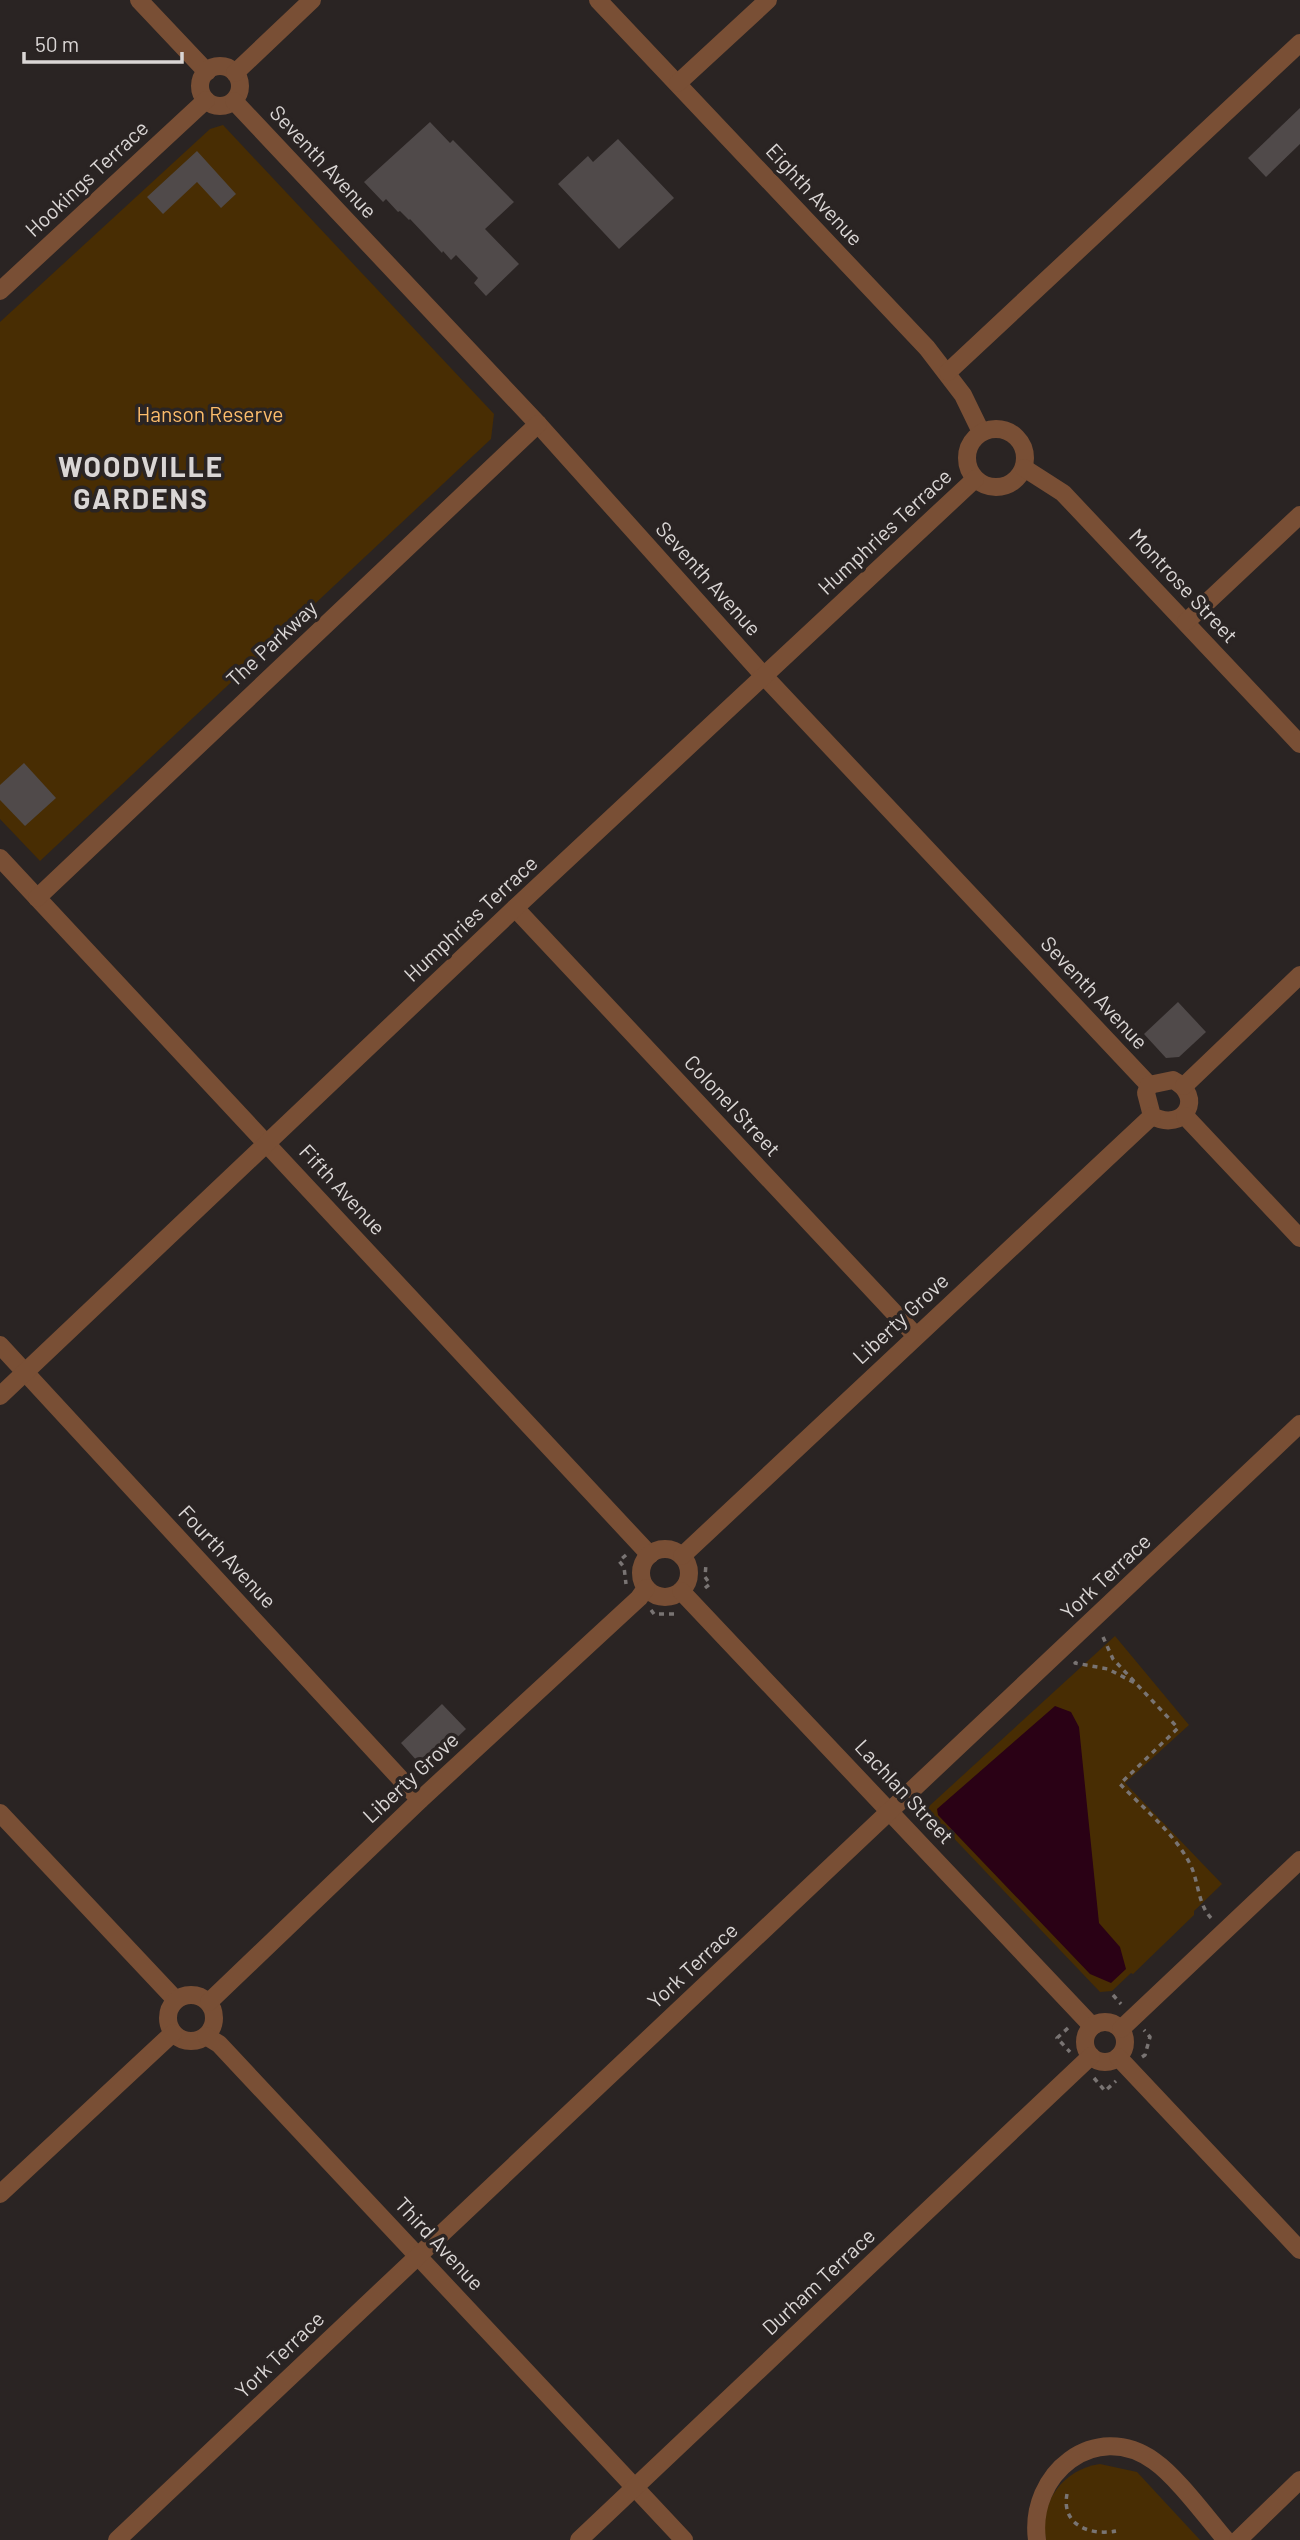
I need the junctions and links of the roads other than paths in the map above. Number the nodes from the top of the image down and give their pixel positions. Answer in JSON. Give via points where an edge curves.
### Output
{"nodes":[{"id":1,"x":139,"y":0,"type":"edge"},
{"id":2,"x":312,"y":0,"type":"edge"},
{"id":3,"x":598,"y":0,"type":"edge"},
{"id":4,"x":768,"y":0,"type":"edge"},
{"id":5,"x":1300,"y":43,"type":"edge"},
{"id":6,"x":207,"y":72,"type":"junction"},
{"id":7,"x":234,"y":73,"type":"junction"},
{"id":8,"x":678,"y":83,"type":"junction"},
{"id":9,"x":206,"y":100,"type":"junction"},
{"id":10,"x":234,"y":101,"type":"junction"},
{"id":11,"x":0,"y":291,"type":"edge"},
{"id":12,"x":948,"y":372,"type":"junction"},
{"id":13,"x":538,"y":424,"type":"junction"},
{"id":14,"x":981,"y":432,"type":"junction"},
{"id":15,"x":1024,"y":468,"type":"junction"},
{"id":16,"x":975,"y":479,"type":"junction"},
{"id":17,"x":1300,"y":515,"type":"edge"},
{"id":18,"x":1186,"y":622,"type":"junction"},
{"id":19,"x":764,"y":676,"type":"junction"},
{"id":20,"x":1300,"y":744,"type":"edge"},
{"id":21,"x":0,"y":859,"type":"edge"},
{"id":22,"x":37,"y":898,"type":"junction"},
{"id":23,"x":515,"y":908,"type":"junction"},
{"id":24,"x":1300,"y":975,"type":"edge"},
{"id":25,"x":1149,"y":1086,"type":"junction"},
{"id":26,"x":1184,"y":1086,"type":"junction"},
{"id":27,"x":1152,"y":1116,"type":"junction"},
{"id":28,"x":1185,"y":1116,"type":"junction"},
{"id":29,"x":267,"y":1143,"type":"junction"},
{"id":30,"x":1300,"y":1238,"type":"edge"},
{"id":31,"x":916,"y":1336,"type":"junction"},
{"id":32,"x":0,"y":1345,"type":"edge"},
{"id":33,"x":25,"y":1372,"type":"junction"},
{"id":34,"x":0,"y":1396,"type":"edge"},
{"id":35,"x":1300,"y":1424,"type":"edge"},
{"id":36,"x":650,"y":1555,"type":"junction"},
{"id":37,"x":682,"y":1556,"type":"junction"},
{"id":38,"x":646,"y":1588,"type":"junction"},
{"id":39,"x":681,"y":1591,"type":"junction"},
{"id":40,"x":420,"y":1800,"type":"junction"},
{"id":41,"x":891,"y":1811,"type":"junction"},
{"id":42,"x":0,"y":1813,"type":"edge"},
{"id":43,"x":1300,"y":1860,"type":"edge"},
{"id":44,"x":176,"y":1999,"type":"junction"},
{"id":45,"x":209,"y":2002,"type":"junction"},
{"id":46,"x":1092,"y":2026,"type":"junction"},
{"id":47,"x":1121,"y":2029,"type":"junction"},
{"id":48,"x":173,"y":2033,"type":"junction"},
{"id":49,"x":206,"y":2036,"type":"junction"},
{"id":50,"x":1091,"y":2056,"type":"junction"},
{"id":51,"x":1118,"y":2057,"type":"junction"},
{"id":52,"x":0,"y":2194,"type":"edge"},
{"id":53,"x":1300,"y":2250,"type":"edge"},
{"id":54,"x":418,"y":2256,"type":"junction"},
{"id":55,"x":1300,"y":2480,"type":"edge"},
{"id":56,"x":635,"y":2487,"type":"junction"},
{"id":57,"x":117,"y":2540,"type":"edge"},
{"id":58,"x":579,"y":2540,"type":"edge"},
{"id":59,"x":684,"y":2540,"type":"edge"},
{"id":60,"x":1037,"y":2540,"type":"edge"},
{"id":61,"x":1226,"y":2540,"type":"edge"},
{"id":62,"x":1238,"y":2540,"type":"edge"}],
"edges":[{"from":1,"to":6,"type":"street"},
{"from":2,"to":7,"type":"street"},
{"from":3,"to":8,"type":"street","name":"Eighth Avenue"},
{"from":4,"to":8,"type":"street"},
{"from":5,"to":12,"type":"street"},
{"from":6,"to":7,"type":"street","via":[[218,67]]},
{"from":6,"to":9,"type":"street","via":[[201,82]]},
{"from":7,"to":10,"type":"street","via":[[240,84]]},
{"from":8,"to":12,"type":"street","name":"Eighth Avenue"},
{"from":9,"to":10,"type":"street","via":[[217,106]]},
{"from":9,"to":11,"type":"street","name":"Hookings Terrace"},
{"from":10,"to":13,"type":"street","name":"Seventh Avenue"},
{"from":12,"to":14,"type":"street","name":"Eighth Avenue"},
{"from":13,"to":19,"type":"street","name":"Seventh Avenue"},
{"from":13,"to":22,"type":"street","name":"The Parkway"},
{"from":14,"to":15,"type":"street","via":[[1011,432],[1024,448]]},
{"from":14,"to":16,"type":"street","via":[[973,439],[966,459]]},
{"from":15,"to":16,"type":"street","via":[[1002,487]]},
{"from":15,"to":18,"type":"street","name":"Montrose Street","via":[[1063,494]]},
{"from":16,"to":19,"type":"street","name":"Humphries Terrace"},
{"from":17,"to":18,"type":"street"},
{"from":18,"to":20,"type":"street","name":"Montrose Street"},
{"from":19,"to":23,"type":"street","name":"Humphries Terrace"},
{"from":19,"to":25,"type":"street","name":"Seventh Avenue"},
{"from":21,"to":22,"type":"street","name":"Fifth Avenue"},
{"from":22,"to":29,"type":"street","name":"Fifth Avenue"},
{"from":23,"to":29,"type":"street","name":"Humphries Terrace"},
{"from":23,"to":31,"type":"street","name":"Colonel Street"},
{"from":24,"to":26,"type":"street"},
{"from":25,"to":26,"type":"street","via":[[1173,1080]]},
{"from":25,"to":27,"type":"street","via":[[1146,1093]]},
{"from":26,"to":28,"type":"street","via":[[1189,1096]]},
{"from":27,"to":28,"type":"street","via":[[1163,1122]]},
{"from":27,"to":31,"type":"street","name":"Liberty Grove"},
{"from":28,"to":30,"type":"street"},
{"from":29,"to":33,"type":"street","name":"Humphries Terrace"},
{"from":29,"to":36,"type":"street","name":"Fifth Avenue"},
{"from":31,"to":37,"type":"street","name":"Liberty Grove"},
{"from":32,"to":33,"type":"street","name":"Fourth Avenue"},
{"from":33,"to":34,"type":"street","name":"Humphries Terrace"},
{"from":33,"to":40,"type":"street","name":"Fourth Avenue"},
{"from":35,"to":41,"type":"street","name":"York Terrace"},
{"from":36,"to":37,"type":"street","via":[[663,1549]]},
{"from":36,"to":38,"type":"street","via":[[641,1570]]},
{"from":37,"to":39,"type":"street","via":[[690,1574]]},
{"from":38,"to":39,"type":"street","via":[[663,1597]]},
{"from":38,"to":40,"type":"street","name":"Liberty Grove"},
{"from":39,"to":41,"type":"street","name":"Lachlan Street"},
{"from":40,"to":45,"type":"street","name":"Liberty Grove"},
{"from":41,"to":46,"type":"street","name":"Lachlan Street"},
{"from":41,"to":54,"type":"street","name":"York Terrace"},
{"from":42,"to":44,"type":"street"},
{"from":43,"to":47,"type":"street"},
{"from":44,"to":45,"type":"street","via":[[187,1994]]},
{"from":44,"to":48,"type":"street","via":[[168,2010],[167,2022]]},
{"from":45,"to":49,"type":"street","via":[[213,2026]]},
{"from":46,"to":47,"type":"street","via":[[1110,2022]]},
{"from":46,"to":50,"type":"street","via":[[1085,2039]]},
{"from":47,"to":51,"type":"street","via":[[1125,2047]]},
{"from":48,"to":49,"type":"street","via":[[183,2040]]},
{"from":48,"to":52,"type":"street"},
{"from":49,"to":54,"type":"street","name":"Third Avenue","via":[[219,2044]]},
{"from":50,"to":51,"type":"street","via":[[1105,2062]]},
{"from":50,"to":56,"type":"street","name":"Durham Terrace"},
{"from":51,"to":53,"type":"street"},
{"from":54,"to":56,"type":"street","name":"Third Avenue"},
{"from":54,"to":57,"type":"street","name":"York Terrace"},
{"from":55,"to":62,"type":"street"},
{"from":56,"to":58,"type":"street","name":"Durham Terrace"},
{"from":56,"to":59,"type":"street","name":"Third Avenue"},
{"from":60,"to":61,"type":"street","via":[[1039,2502],[1058,2469],[1069,2458],[1100,2448],[1121,2448],[1154,2460]]}]}
